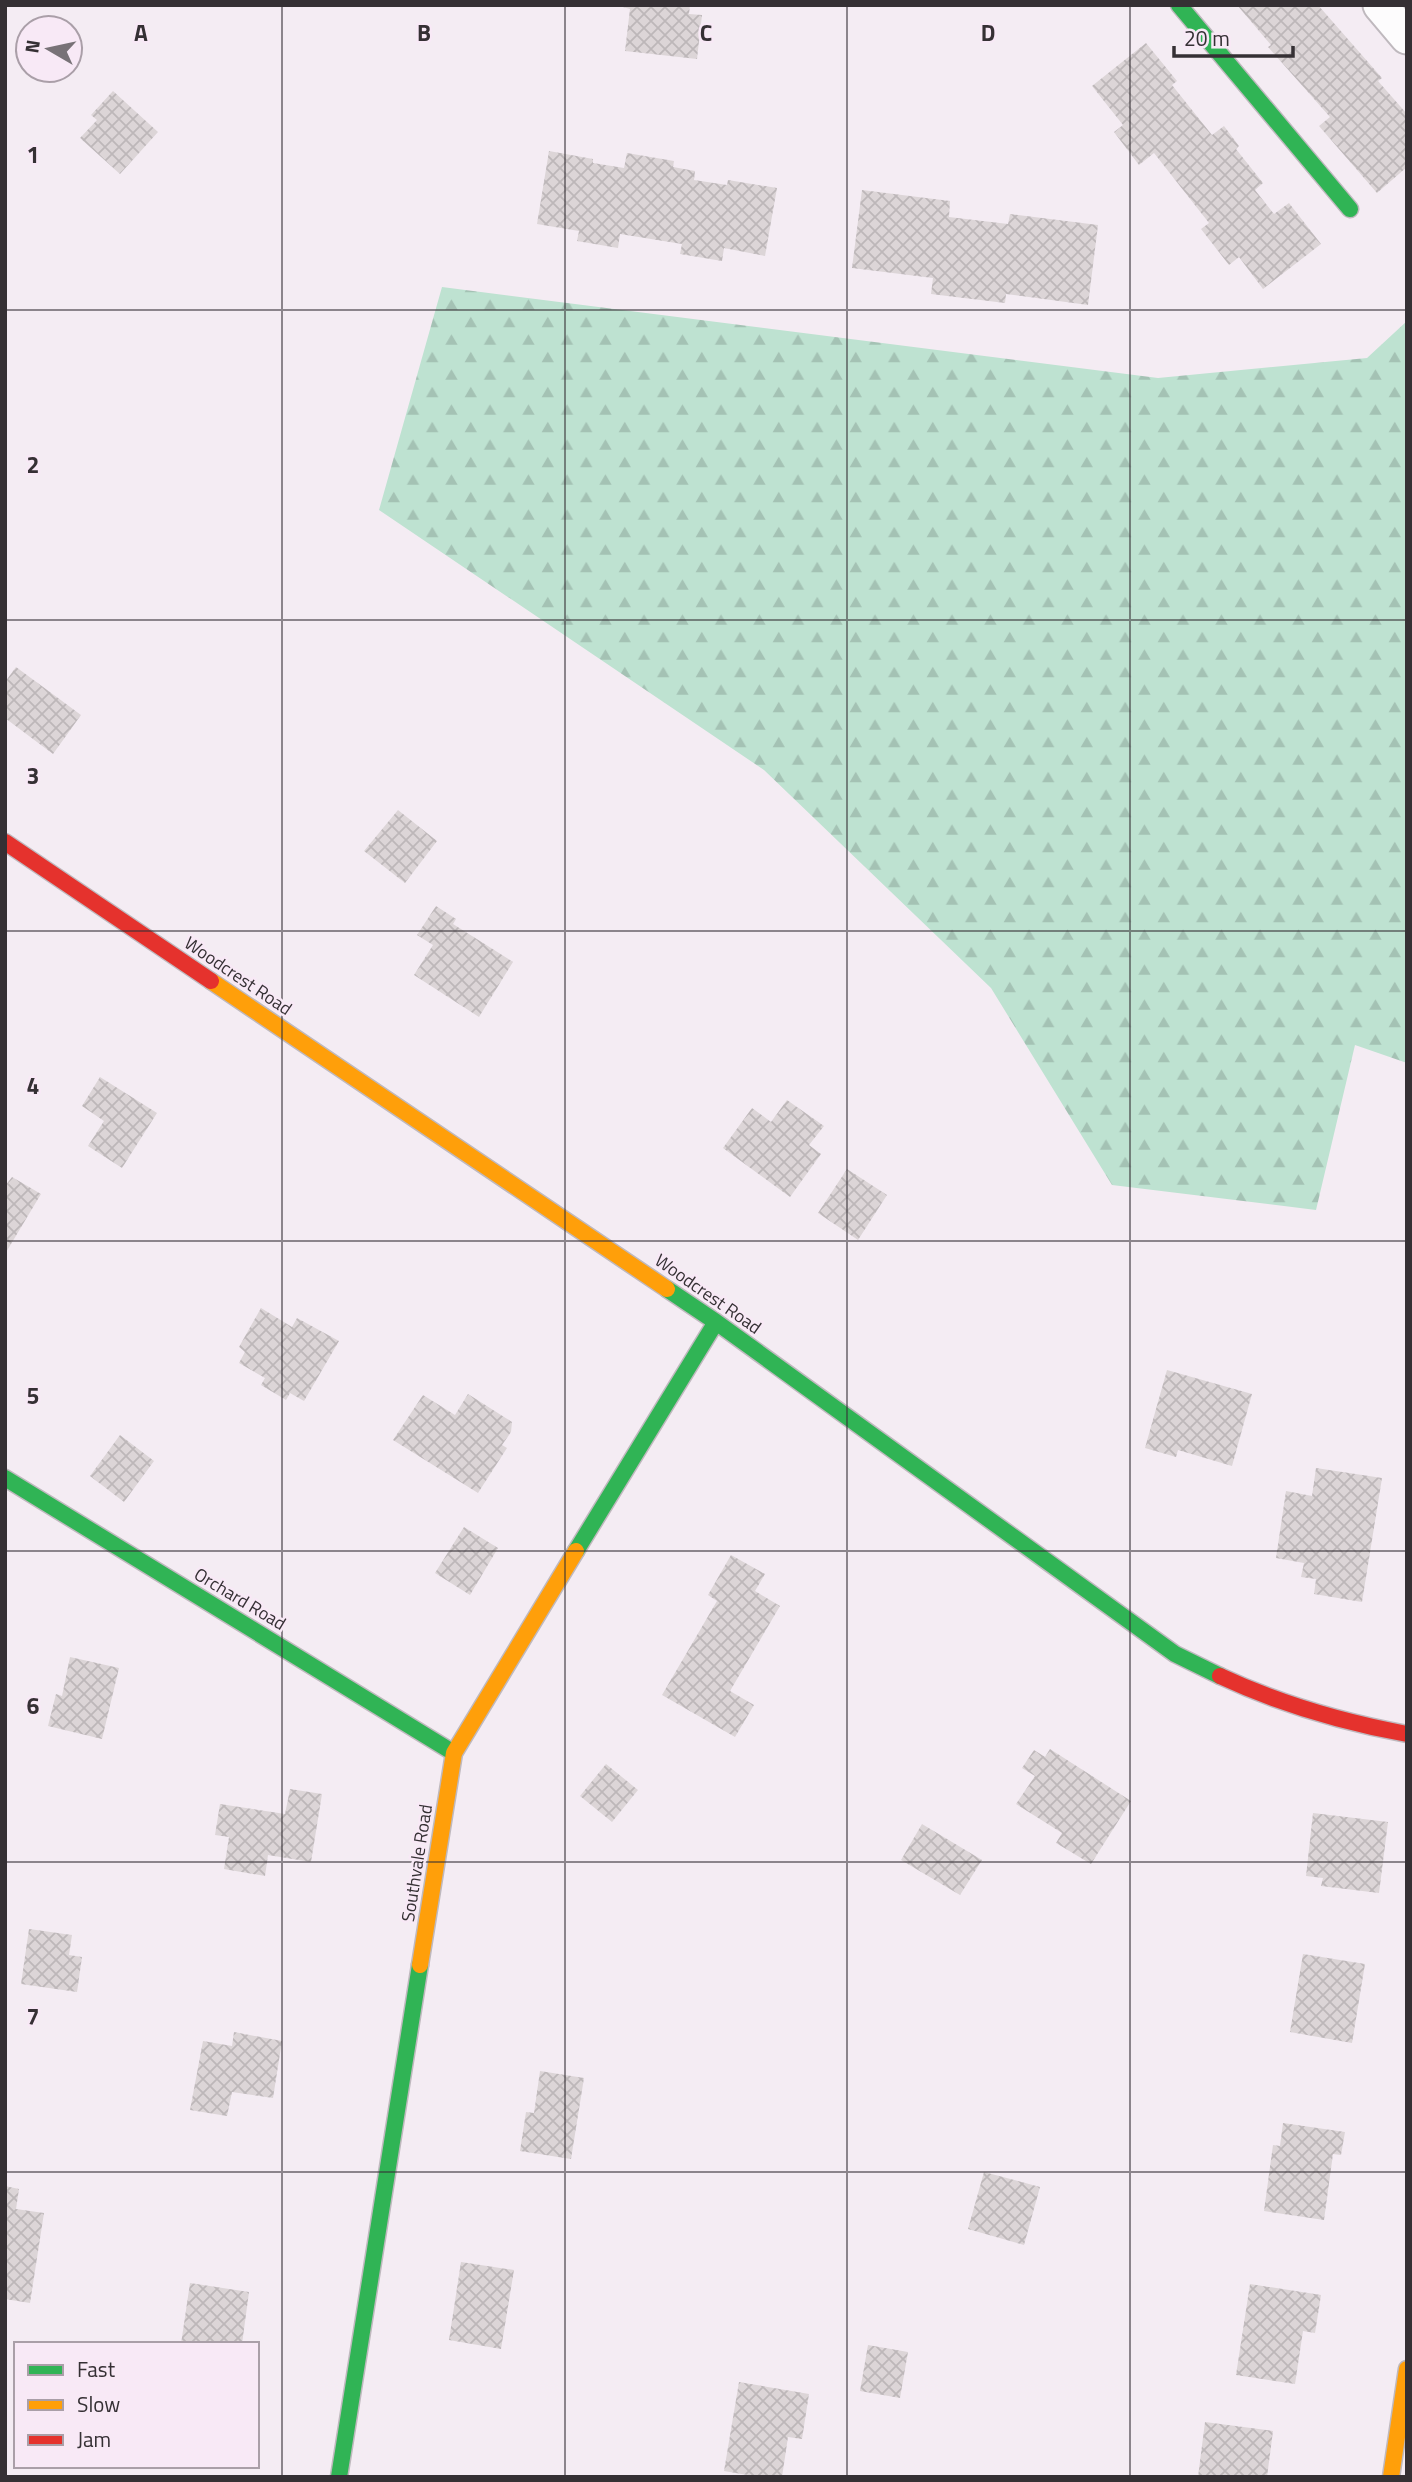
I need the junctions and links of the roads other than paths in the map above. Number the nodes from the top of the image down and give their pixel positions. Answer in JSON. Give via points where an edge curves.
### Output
{"nodes":[{"id":1,"x":1180,"y":5,"type":"edge"},
{"id":2,"x":1380,"y":5,"type":"edge"},
{"id":3,"x":1407,"y":37,"type":"edge"},
{"id":4,"x":1350,"y":209,"type":"dead end"},
{"id":5,"x":5,"y":842,"type":"edge"},
{"id":6,"x":716,"y":1322,"type":"junction"},
{"id":7,"x":5,"y":1478,"type":"edge"},
{"id":8,"x":1407,"y":1734,"type":"edge"},
{"id":9,"x":454,"y":1753,"type":"junction"},
{"id":10,"x":1407,"y":2369,"type":"edge"},
{"id":11,"x":339,"y":2477,"type":"edge"},
{"id":12,"x":1391,"y":2477,"type":"edge"}],
"edges":[{"from":1,"to":4,"type":"street"},
{"from":2,"to":3,"type":"street"},
{"from":5,"to":6,"type":"street","name":"Woodcrest Road"},
{"from":6,"to":8,"type":"street","name":"Woodcrest Road","via":[[1175,1654],[1289,1707]]},
{"from":6,"to":9,"type":"street","name":"Southvale Road"},
{"from":7,"to":9,"type":"street","name":"Orchard Road"},
{"from":9,"to":11,"type":"street","name":"Southvale Road"},
{"from":10,"to":12,"type":"street"}]}
